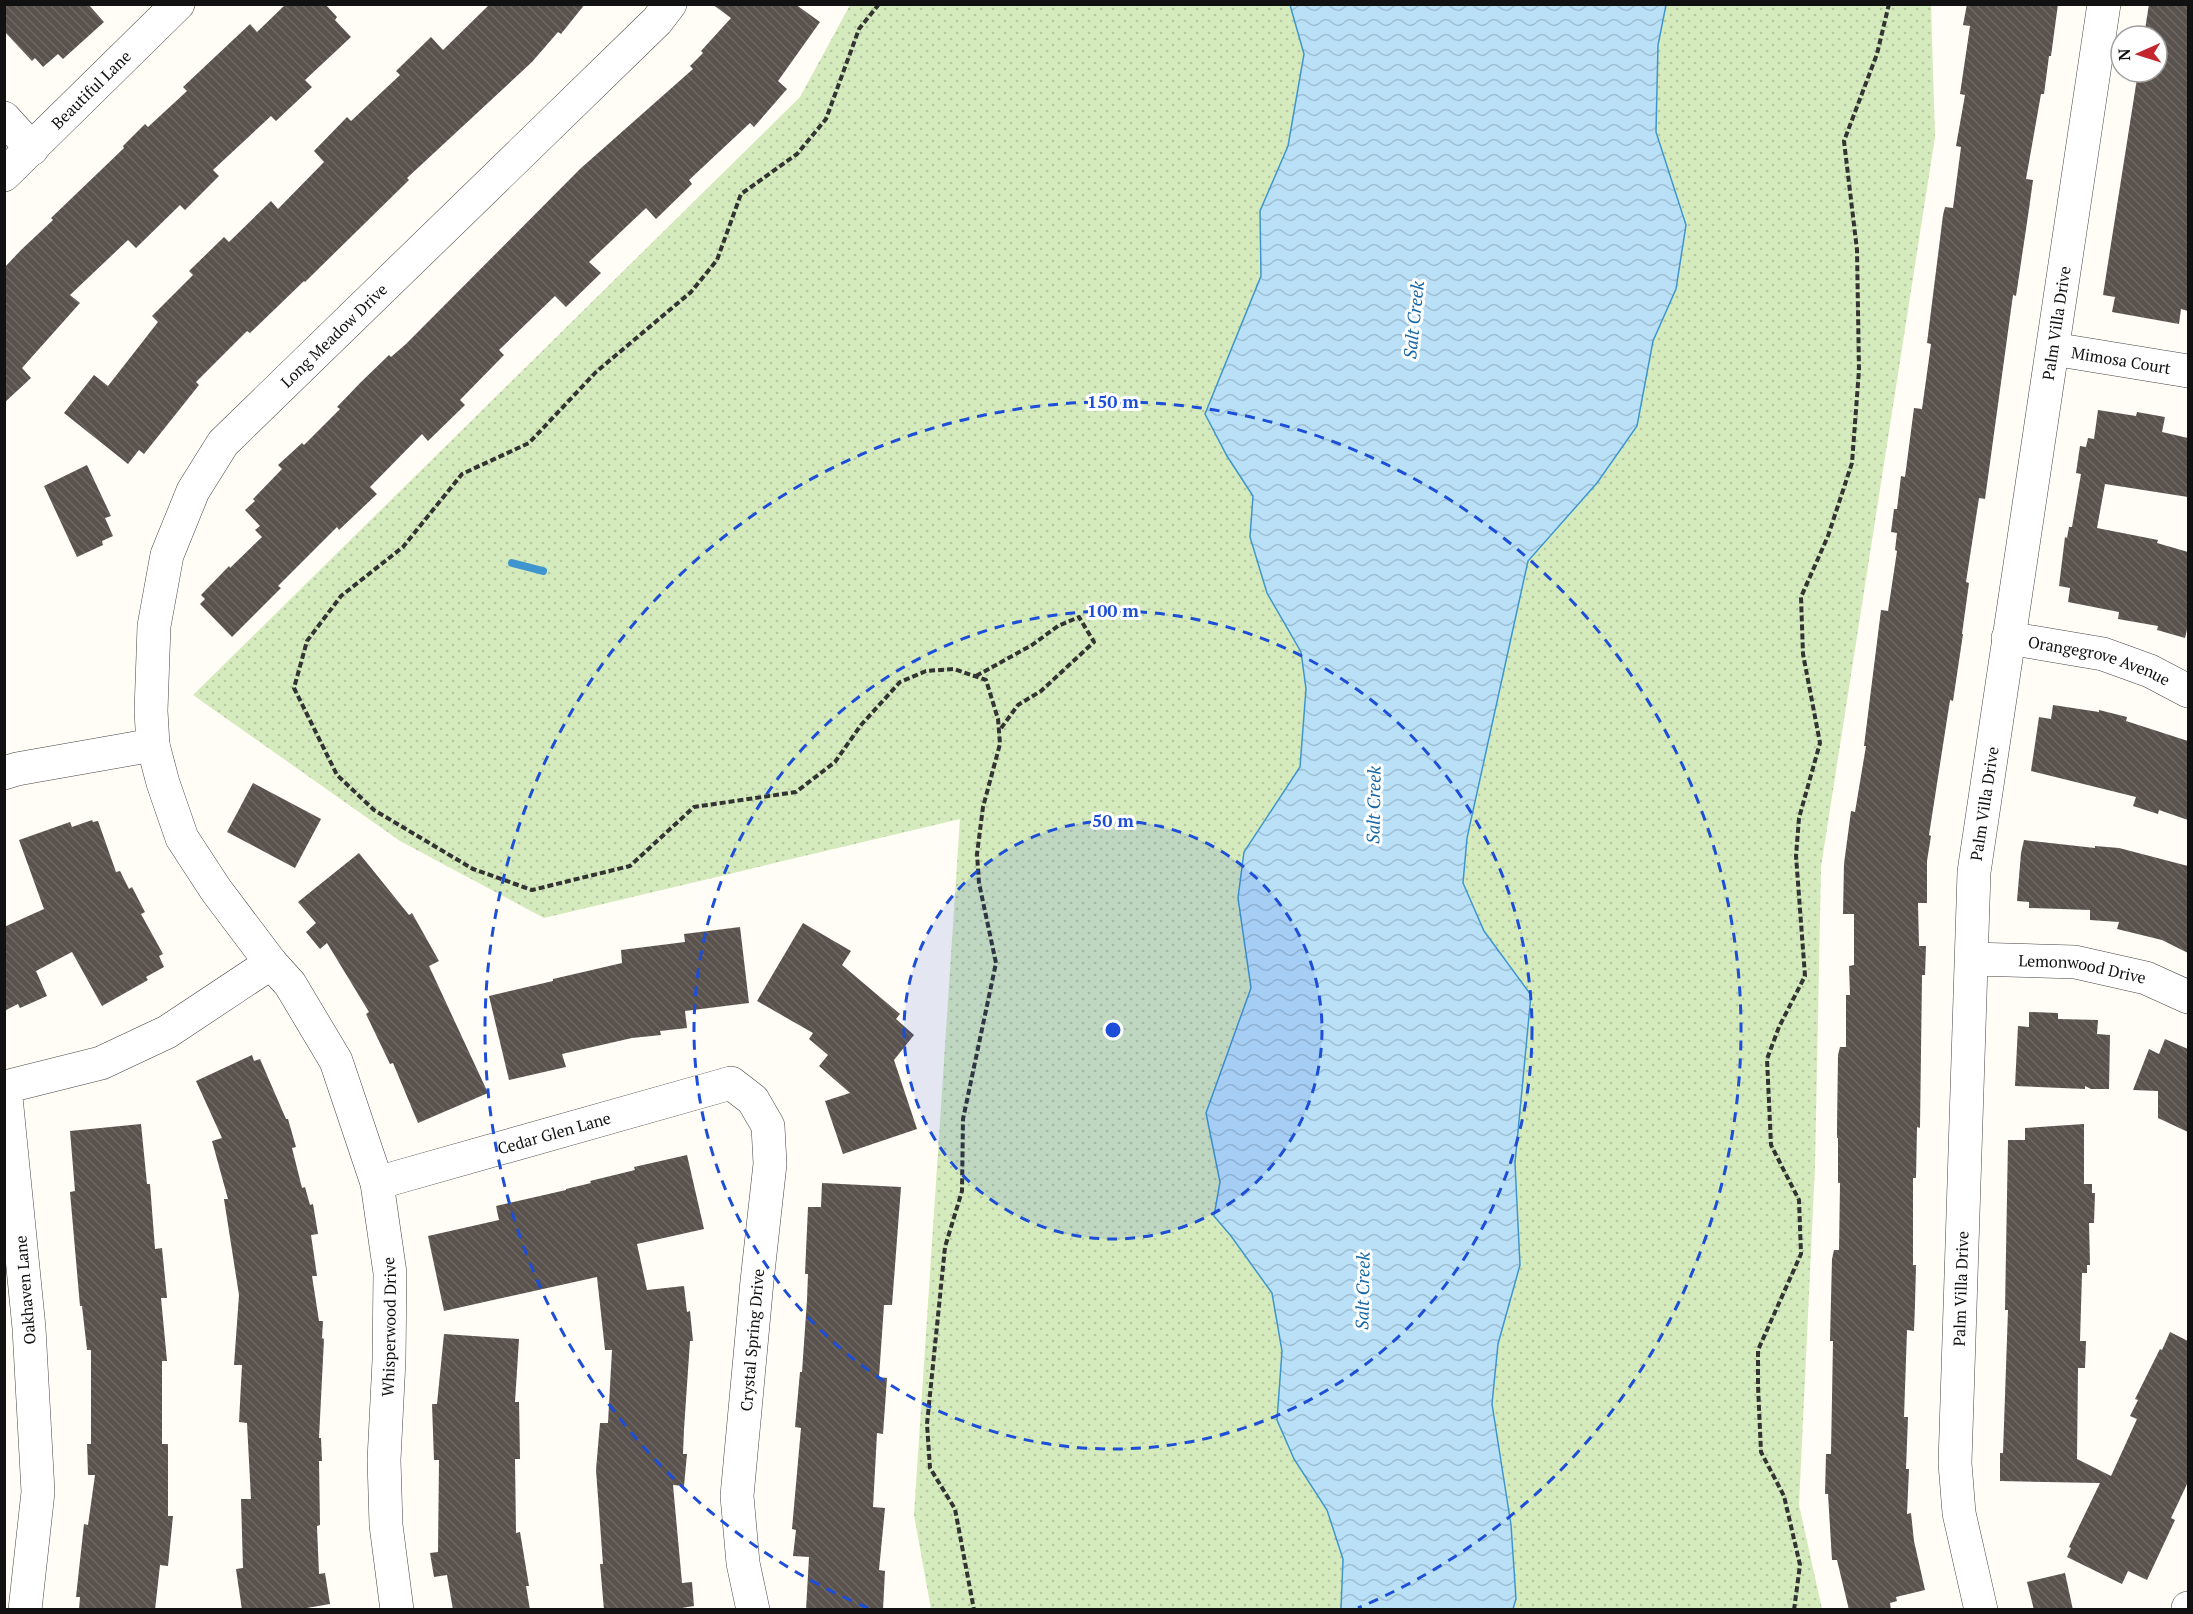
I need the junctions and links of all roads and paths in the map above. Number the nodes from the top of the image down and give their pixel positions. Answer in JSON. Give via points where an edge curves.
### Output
{"nodes":[{"id":1,"x":178,"y":4,"type":"edge"},
{"id":2,"x":670,"y":4,"type":"edge"},
{"id":3,"x":879,"y":4,"type":"edge"},
{"id":4,"x":1889,"y":4,"type":"edge"},
{"id":5,"x":2104,"y":4,"type":"edge"},
{"id":6,"x":4,"y":118,"type":"edge"},
{"id":7,"x":32,"y":149,"type":"junction"},
{"id":8,"x":4,"y":175,"type":"edge"},
{"id":9,"x":2053,"y":349,"type":"junction"},
{"id":10,"x":2188,"y":371,"type":"edge"},
{"id":11,"x":2008,"y":638,"type":"junction"},
{"id":12,"x":976,"y":676,"type":"junction"},
{"id":13,"x":2188,"y":691,"type":"edge"},
{"id":14,"x":999,"y":731,"type":"junction"},
{"id":15,"x":153,"y":745,"type":"junction"},
{"id":16,"x":4,"y":773,"type":"edge"},
{"id":17,"x":1972,"y":959,"type":"junction"},
{"id":18,"x":271,"y":963,"type":"junction"},
{"id":19,"x":2188,"y":997,"type":"edge"},
{"id":20,"x":731,"y":1083,"type":"joint"},
{"id":21,"x":377,"y":1183,"type":"junction"},
{"id":22,"x":25,"y":1610,"type":"edge"},
{"id":23,"x":398,"y":1610,"type":"edge"},
{"id":24,"x":753,"y":1610,"type":"edge"},
{"id":25,"x":974,"y":1610,"type":"edge"},
{"id":26,"x":1794,"y":1610,"type":"edge"},
{"id":27,"x":1981,"y":1610,"type":"edge"}],
"edges":[{"from":1,"to":7,"type":"street","name":"Beautiful Lane"},
{"from":2,"to":15,"type":"street","name":"Long Meadow Drive","via":[[657,21],[223,443],[193,491],[167,555],[154,626]]},
{"from":3,"to":12,"type":"path","via":[[859,29],[826,119],[797,154],[741,194],[717,260],[691,292],[596,372],[529,443],[462,474],[403,547],[340,596],[307,641],[294,688],[337,775],[374,810],[473,869],[532,890],[630,866],[694,807],[796,792],[835,762],[861,724],[900,682],[926,671],[954,669]]},
{"from":4,"to":26,"type":"path","via":[[1877,54],[1844,141],[1857,249],[1859,370],[1852,463],[1828,536],[1801,597],[1803,654],[1820,743],[1799,818],[1796,856],[1805,976],[1767,1059],[1771,1145],[1799,1200],[1801,1254],[1758,1350],[1761,1452],[1784,1496],[1800,1565]]},
{"from":5,"to":9,"type":"street","name":"Palm Villa Drive"},
{"from":6,"to":7,"type":"street"},
{"from":7,"to":8,"type":"street","name":"Beautiful Lane"},
{"from":9,"to":10,"type":"street","name":"Mimosa Court"},
{"from":9,"to":11,"type":"street","name":"Palm Villa Drive"},
{"from":11,"to":13,"type":"street","name":"Orangegrove Avenue","via":[[2103,654],[2150,671]]},
{"from":11,"to":17,"type":"street","name":"Palm Villa Drive","via":[[1974,872]]},
{"from":12,"to":14,"type":"path","via":[[986,680]]},
{"from":12,"to":14,"type":"path","via":[[1079,617],[1094,642],[1041,691],[1018,705]]},
{"from":14,"to":25,"type":"path","via":[[1000,744],[983,807],[978,854],[996,963],[963,1119],[962,1191],[945,1247],[927,1424],[930,1468],[955,1509]]},
{"from":15,"to":16,"type":"street"},
{"from":15,"to":18,"type":"street","name":"Whisperwood Drive","via":[[182,838]]},
{"from":17,"to":19,"type":"street","name":"Lemonwood Drive","via":[[2075,962],[2146,978]]},
{"from":17,"to":27,"type":"street","name":"Palm Villa Drive","via":[[1956,1463],[1959,1513]]},
{"from":18,"to":21,"type":"street","name":"Whisperwood Drive","via":[[290,984],[336,1061]]},
{"from":18,"to":22,"type":"street","name":"Oakhaven Lane","via":[[167,1032],[130,1050],[101,1063],[5,1087],[29,1329],[38,1492]]},
{"from":20,"to":21,"type":"street","name":"Cedar Glen Lane"},
{"from":20,"to":24,"type":"street","name":"Crystal Spring Drive","via":[[753,1100],[768,1126],[770,1164],[737,1496],[743,1563]]},
{"from":21,"to":23,"type":"street","name":"Whisperwood Drive","via":[[390,1273],[384,1460],[386,1526]]}]}
